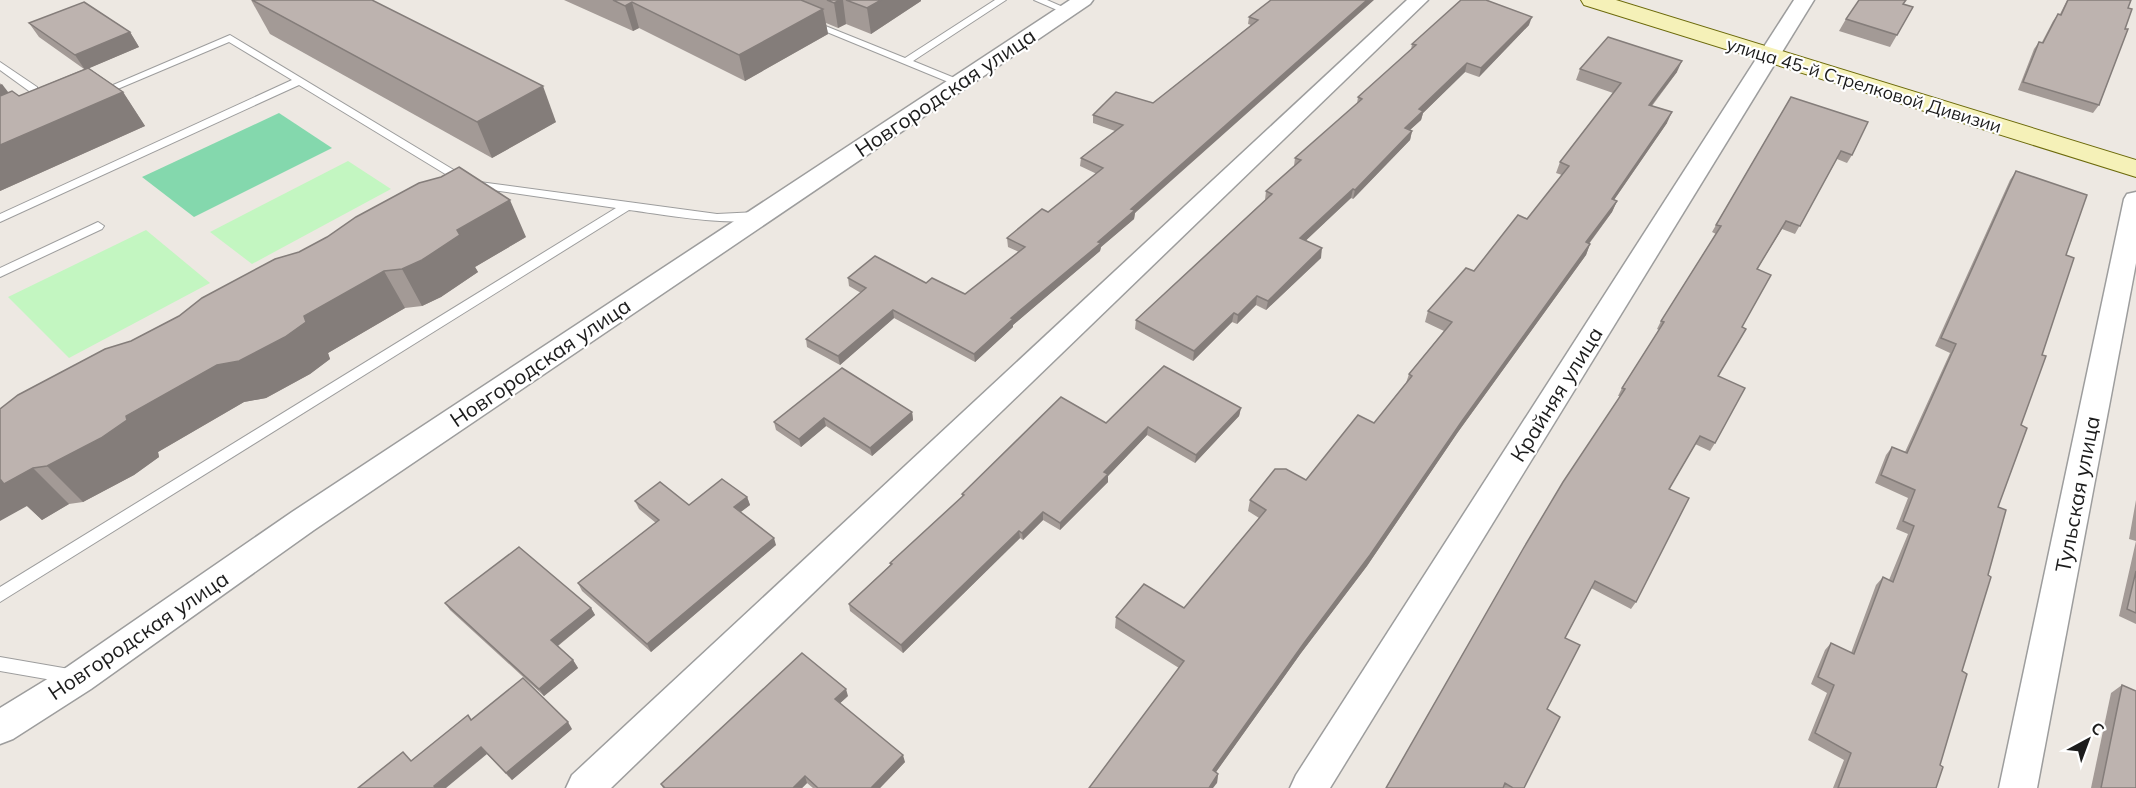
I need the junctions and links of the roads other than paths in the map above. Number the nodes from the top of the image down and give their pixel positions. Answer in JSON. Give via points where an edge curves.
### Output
{"nodes":[{"id":1,"x":1001,"y":0,"type":"edge"},
{"id":2,"x":1039,"y":0,"type":"edge"},
{"id":3,"x":1418,"y":0,"type":"edge"},
{"id":4,"x":1592,"y":0,"type":"edge"},
{"id":5,"x":1804,"y":0,"type":"edge"},
{"id":6,"x":1075,"y":5,"type":"edge"},
{"id":7,"x":798,"y":18,"type":"edge"},
{"id":8,"x":1769,"y":56,"type":"junction"},
{"id":9,"x":905,"y":62,"type":"junction"},
{"id":10,"x":0,"y":65,"type":"edge"},
{"id":11,"x":299,"y":81,"type":"junction"},
{"id":12,"x":958,"y":83,"type":"junction"},
{"id":13,"x":33,"y":89,"type":"edge"},
{"id":14,"x":87,"y":98,"type":"edge"},
{"id":15,"x":2136,"y":169,"type":"edge"},
{"id":16,"x":2136,"y":200,"type":"edge"},
{"id":17,"x":628,"y":205,"type":"junction"},
{"id":18,"x":757,"y":216,"type":"junction"},
{"id":19,"x":0,"y":218,"type":"edge"},
{"id":20,"x":98,"y":226,"type":"dead end"},
{"id":21,"x":0,"y":273,"type":"edge"},
{"id":22,"x":0,"y":595,"type":"edge"},
{"id":23,"x":0,"y":663,"type":"edge"},
{"id":24,"x":79,"y":678,"type":"junction"},
{"id":25,"x":0,"y":727,"type":"edge"},
{"id":26,"x":585,"y":788,"type":"edge"},
{"id":27,"x":1309,"y":788,"type":"edge"},
{"id":28,"x":2018,"y":788,"type":"edge"}],
"edges":[{"from":1,"to":9,"type":"lane"},
{"from":2,"to":6,"type":"lane"},
{"from":3,"to":26,"type":"street"},
{"from":4,"to":8,"type":"main road","name":"улица 45-й Стрелковой Дивизии"},
{"from":5,"to":8,"type":"street","name":"Крайняя улица"},
{"from":6,"to":12,"type":"street","name":"Новгородская улица"},
{"from":7,"to":9,"type":"lane"},
{"from":8,"to":15,"type":"main road","name":"улица 45-й Стрелковой Дивизии"},
{"from":8,"to":27,"type":"street","name":"Крайняя улица"},
{"from":9,"to":12,"type":"lane"},
{"from":10,"to":13,"type":"lane"},
{"from":11,"to":14,"type":"lane","via":[[230,38]]},
{"from":11,"to":17,"type":"lane","via":[[464,186]]},
{"from":11,"to":19,"type":"lane"},
{"from":12,"to":18,"type":"street","name":"Новгородская улица"},
{"from":16,"to":28,"type":"street","name":"Тульская улица"},
{"from":17,"to":18,"type":"lane","via":[[717,218]]},
{"from":17,"to":22,"type":"lane"},
{"from":18,"to":24,"type":"street","name":"Новгородская улица","via":[[303,521]]},
{"from":20,"to":21,"type":"lane"},
{"from":23,"to":24,"type":"lane"},
{"from":24,"to":25,"type":"street","name":"Новгородская улица"}]}
